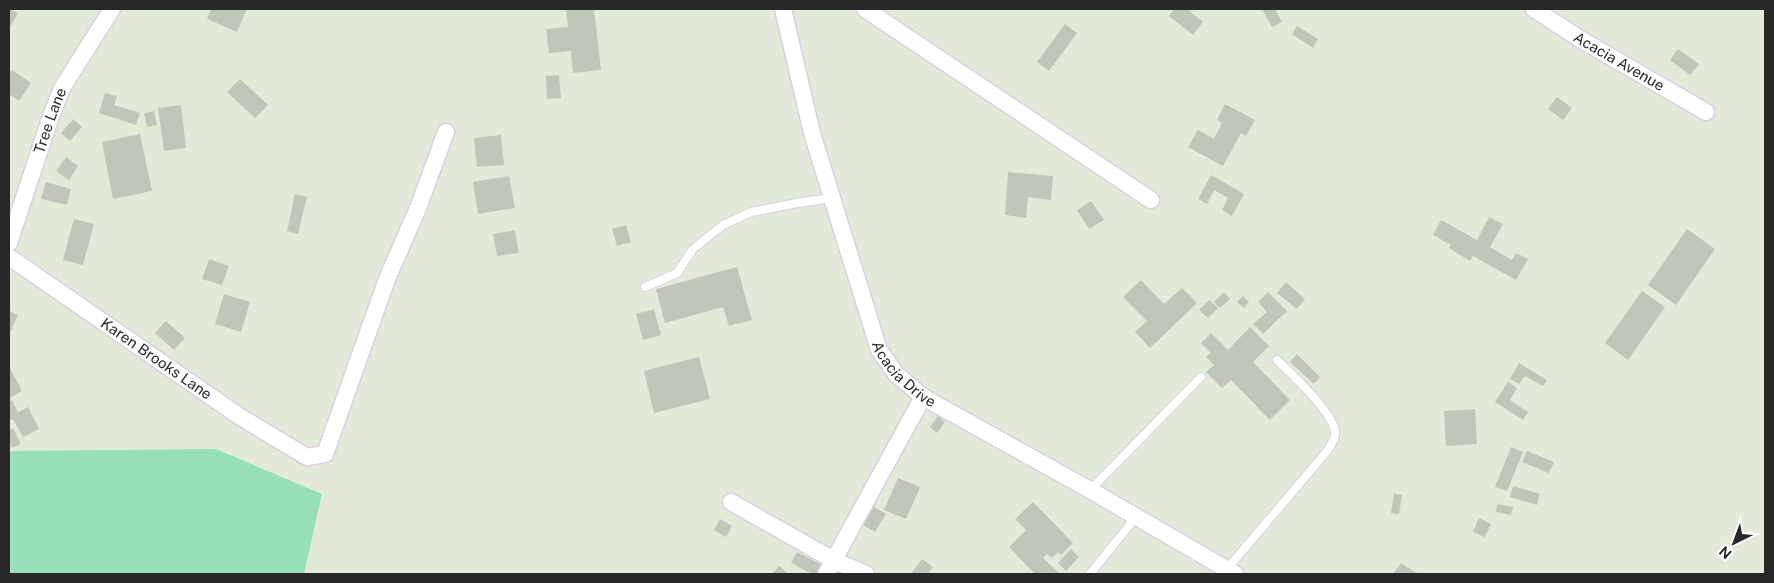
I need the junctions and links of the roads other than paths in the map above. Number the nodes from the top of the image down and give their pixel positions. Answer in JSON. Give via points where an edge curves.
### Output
{"nodes":[{"id":1,"x":112,"y":9,"type":"edge"},
{"id":2,"x":783,"y":9,"type":"edge"},
{"id":3,"x":865,"y":9,"type":"edge"},
{"id":4,"x":1534,"y":9,"type":"edge"},
{"id":5,"x":1706,"y":112,"type":"dead end"},
{"id":6,"x":446,"y":132,"type":"dead end"},
{"id":7,"x":832,"y":198,"type":"junction"},
{"id":8,"x":1151,"y":200,"type":"dead end"},
{"id":9,"x":9,"y":243,"type":"edge"},
{"id":10,"x":9,"y":257,"type":"edge"},
{"id":11,"x":645,"y":287,"type":"dead end"},
{"id":12,"x":1278,"y":360,"type":"dead end"},
{"id":13,"x":1201,"y":377,"type":"dead end"},
{"id":14,"x":924,"y":397,"type":"junction"},
{"id":15,"x":1090,"y":490,"type":"junction"},
{"id":16,"x":731,"y":502,"type":"dead end"},
{"id":17,"x":1136,"y":516,"type":"junction"},
{"id":18,"x":831,"y":568,"type":"edge"},
{"id":19,"x":1231,"y":572,"type":"edge"},
{"id":20,"x":866,"y":574,"type":"edge"},
{"id":21,"x":1090,"y":574,"type":"edge"}],
"edges":[{"from":1,"to":9,"type":"street","name":"Tree Lane","via":[[59,94]]},
{"from":2,"to":7,"type":"street","name":"Acacia Drive","via":[[812,133]]},
{"from":3,"to":8,"type":"street"},
{"from":4,"to":5,"type":"street","name":"Acacia Avenue"},
{"from":6,"to":10,"type":"street","name":"Karen Brooks Lane","via":[[387,279],[325,454],[307,457],[239,416]]},
{"from":7,"to":11,"type":"lane","via":[[751,212],[723,225],[693,248],[677,273]]},
{"from":7,"to":14,"type":"street","name":"Acacia Drive","via":[[879,350],[896,374]]},
{"from":12,"to":19,"type":"lane","via":[[1320,404],[1333,421],[1336,435],[1328,450]]},
{"from":13,"to":15,"type":"lane"},
{"from":14,"to":15,"type":"street","name":"Acacia Drive"},
{"from":14,"to":18,"type":"street"},
{"from":15,"to":17,"type":"street","name":"Acacia Drive"},
{"from":16,"to":18,"type":"street"},
{"from":17,"to":19,"type":"street","name":"Acacia Drive"},
{"from":17,"to":21,"type":"lane"},
{"from":18,"to":20,"type":"street"}]}
